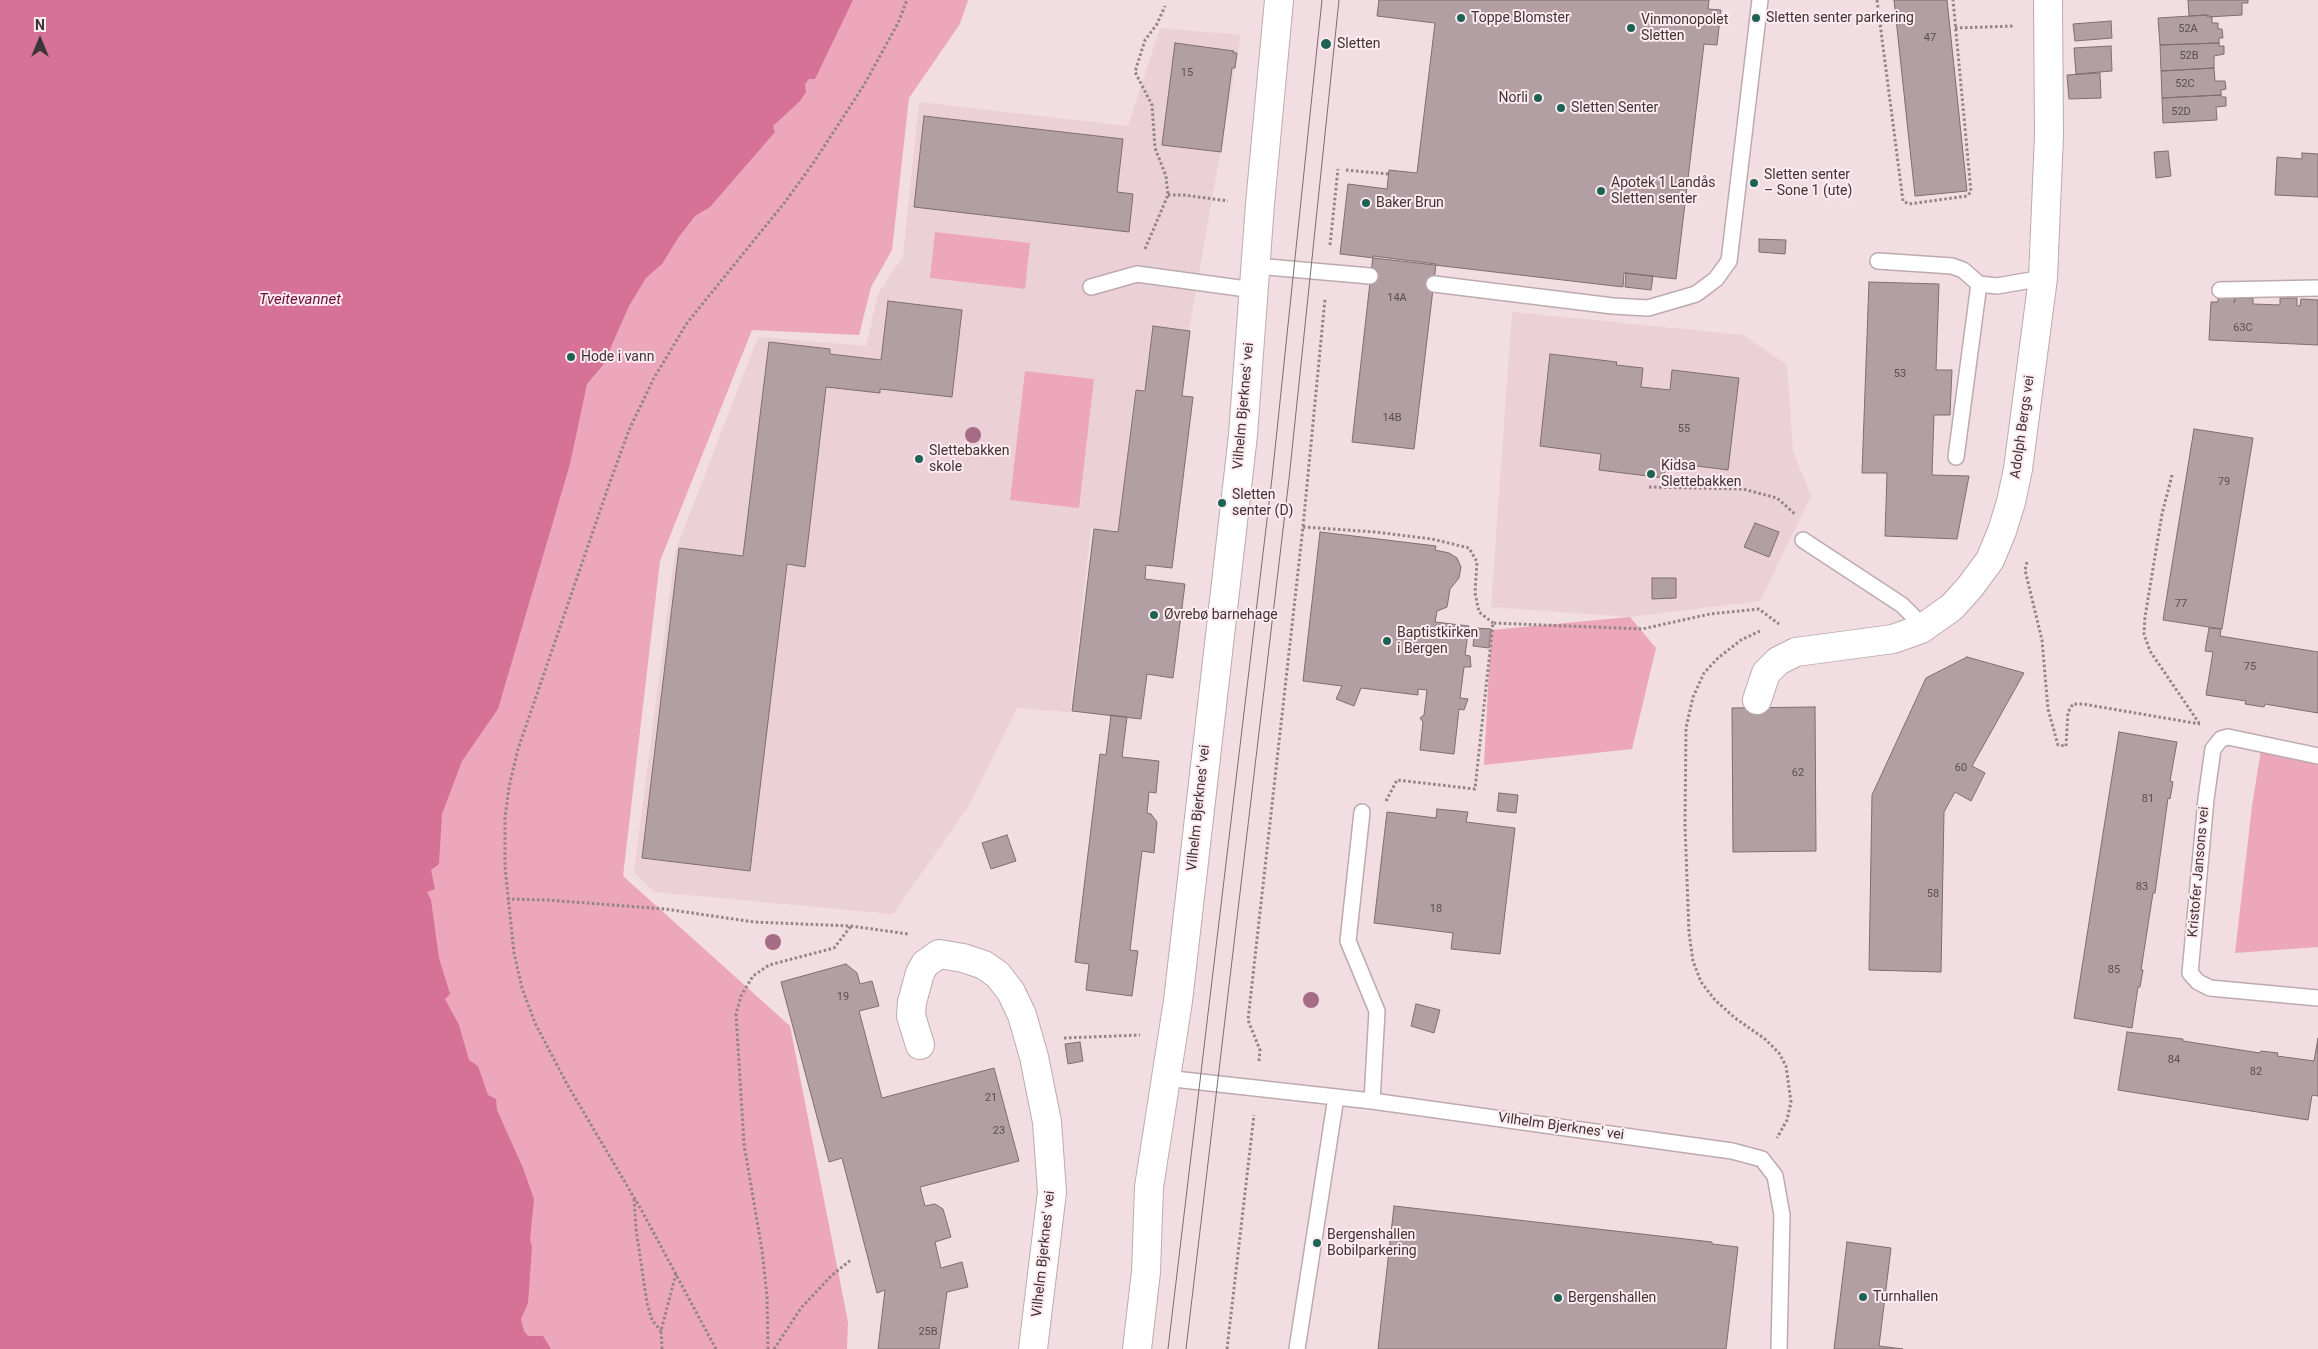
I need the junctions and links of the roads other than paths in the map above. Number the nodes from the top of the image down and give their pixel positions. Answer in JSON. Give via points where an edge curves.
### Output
{"nodes":[{"id":1,"x":1279,"y":0,"type":"edge"},
{"id":2,"x":1760,"y":0,"type":"edge"},
{"id":3,"x":2048,"y":0,"type":"edge"},
{"id":4,"x":1878,"y":261,"type":"dead end"},
{"id":5,"x":1366,"y":276,"type":"dead end"},
{"id":6,"x":1255,"y":278,"type":"junction"},
{"id":7,"x":2043,"y":278,"type":"junction"},
{"id":8,"x":1434,"y":284,"type":"dead end"},
{"id":9,"x":1979,"y":284,"type":"junction"},
{"id":10,"x":1091,"y":287,"type":"dead end"},
{"id":11,"x":2318,"y":288,"type":"edge"},
{"id":12,"x":2220,"y":290,"type":"dead end"},
{"id":13,"x":1956,"y":458,"type":"dead end"},
{"id":14,"x":1803,"y":540,"type":"road end"},
{"id":15,"x":1920,"y":629,"type":"junction"},
{"id":16,"x":1757,"y":700,"type":"dead end"},
{"id":17,"x":2318,"y":756,"type":"edge"},
{"id":18,"x":1362,"y":812,"type":"road end"},
{"id":19,"x":2318,"y":998,"type":"edge"},
{"id":20,"x":920,"y":1045,"type":"dead end"},
{"id":21,"x":1165,"y":1078,"type":"junction"},
{"id":22,"x":1336,"y":1097,"type":"junction"},
{"id":23,"x":1372,"y":1101,"type":"junction"},
{"id":24,"x":1033,"y":1349,"type":"edge"},
{"id":25,"x":1137,"y":1349,"type":"edge"},
{"id":26,"x":1297,"y":1349,"type":"edge"},
{"id":27,"x":1779,"y":1349,"type":"edge"}],
"edges":[{"from":1,"to":6,"type":"street","name":"Vilhelm Bjerknes' vei"},
{"from":2,"to":8,"type":"lane","via":[[1729,261],[1716,279],[1696,294],[1648,308]]},
{"from":3,"to":7,"type":"street","name":"Adolph Bergs vei","via":[[2049,135]]},
{"from":4,"to":9,"type":"lane","via":[[1952,266]]},
{"from":5,"to":6,"type":"lane","via":[[1327,272]]},
{"from":6,"to":10,"type":"lane","via":[[1137,274]]},
{"from":6,"to":21,"type":"street","name":"Vilhelm Bjerknes' vei","via":[[1243,436],[1178,1001]]},
{"from":7,"to":9,"type":"lane","via":[[1997,286]]},
{"from":7,"to":15,"type":"street","name":"Adolph Bergs vei","via":[[2018,469],[2002,531],[1990,560],[1970,587],[1952,607]]},
{"from":9,"to":13,"type":"lane"},
{"from":11,"to":12,"type":"lane"},
{"from":14,"to":15,"type":"lane","via":[[1902,605]]},
{"from":15,"to":16,"type":"street","name":"Adolph Bergs vei","via":[[1893,639],[1796,652],[1778,661],[1766,673]]},
{"from":17,"to":19,"type":"lane","name":"Kristofer Jansons vei","via":[[2228,737],[2220,739],[2213,749],[2190,973],[2210,988]]},
{"from":18,"to":23,"type":"lane","via":[[1348,941],[1377,1010]]},
{"from":20,"to":24,"type":"street","name":"Vilhelm Bjerknes' vei","via":[[911,1016],[912,1002],[925,964],[939,954],[984,965],[998,975],[1015,999],[1034,1057],[1047,1122],[1052,1192]]},
{"from":21,"to":22,"type":"lane","name":"Vilhelm Bjerknes' vei"},
{"from":21,"to":25,"type":"street","name":"Vilhelm Bjerknes' vei","via":[[1148,1187],[1146,1272]]},
{"from":22,"to":23,"type":"lane","name":"Vilhelm Bjerknes' vei"},
{"from":22,"to":26,"type":"lane"},
{"from":23,"to":27,"type":"lane","name":"Vilhelm Bjerknes' vei","via":[[1732,1151],[1762,1159],[1775,1176],[1782,1215]]}]}
